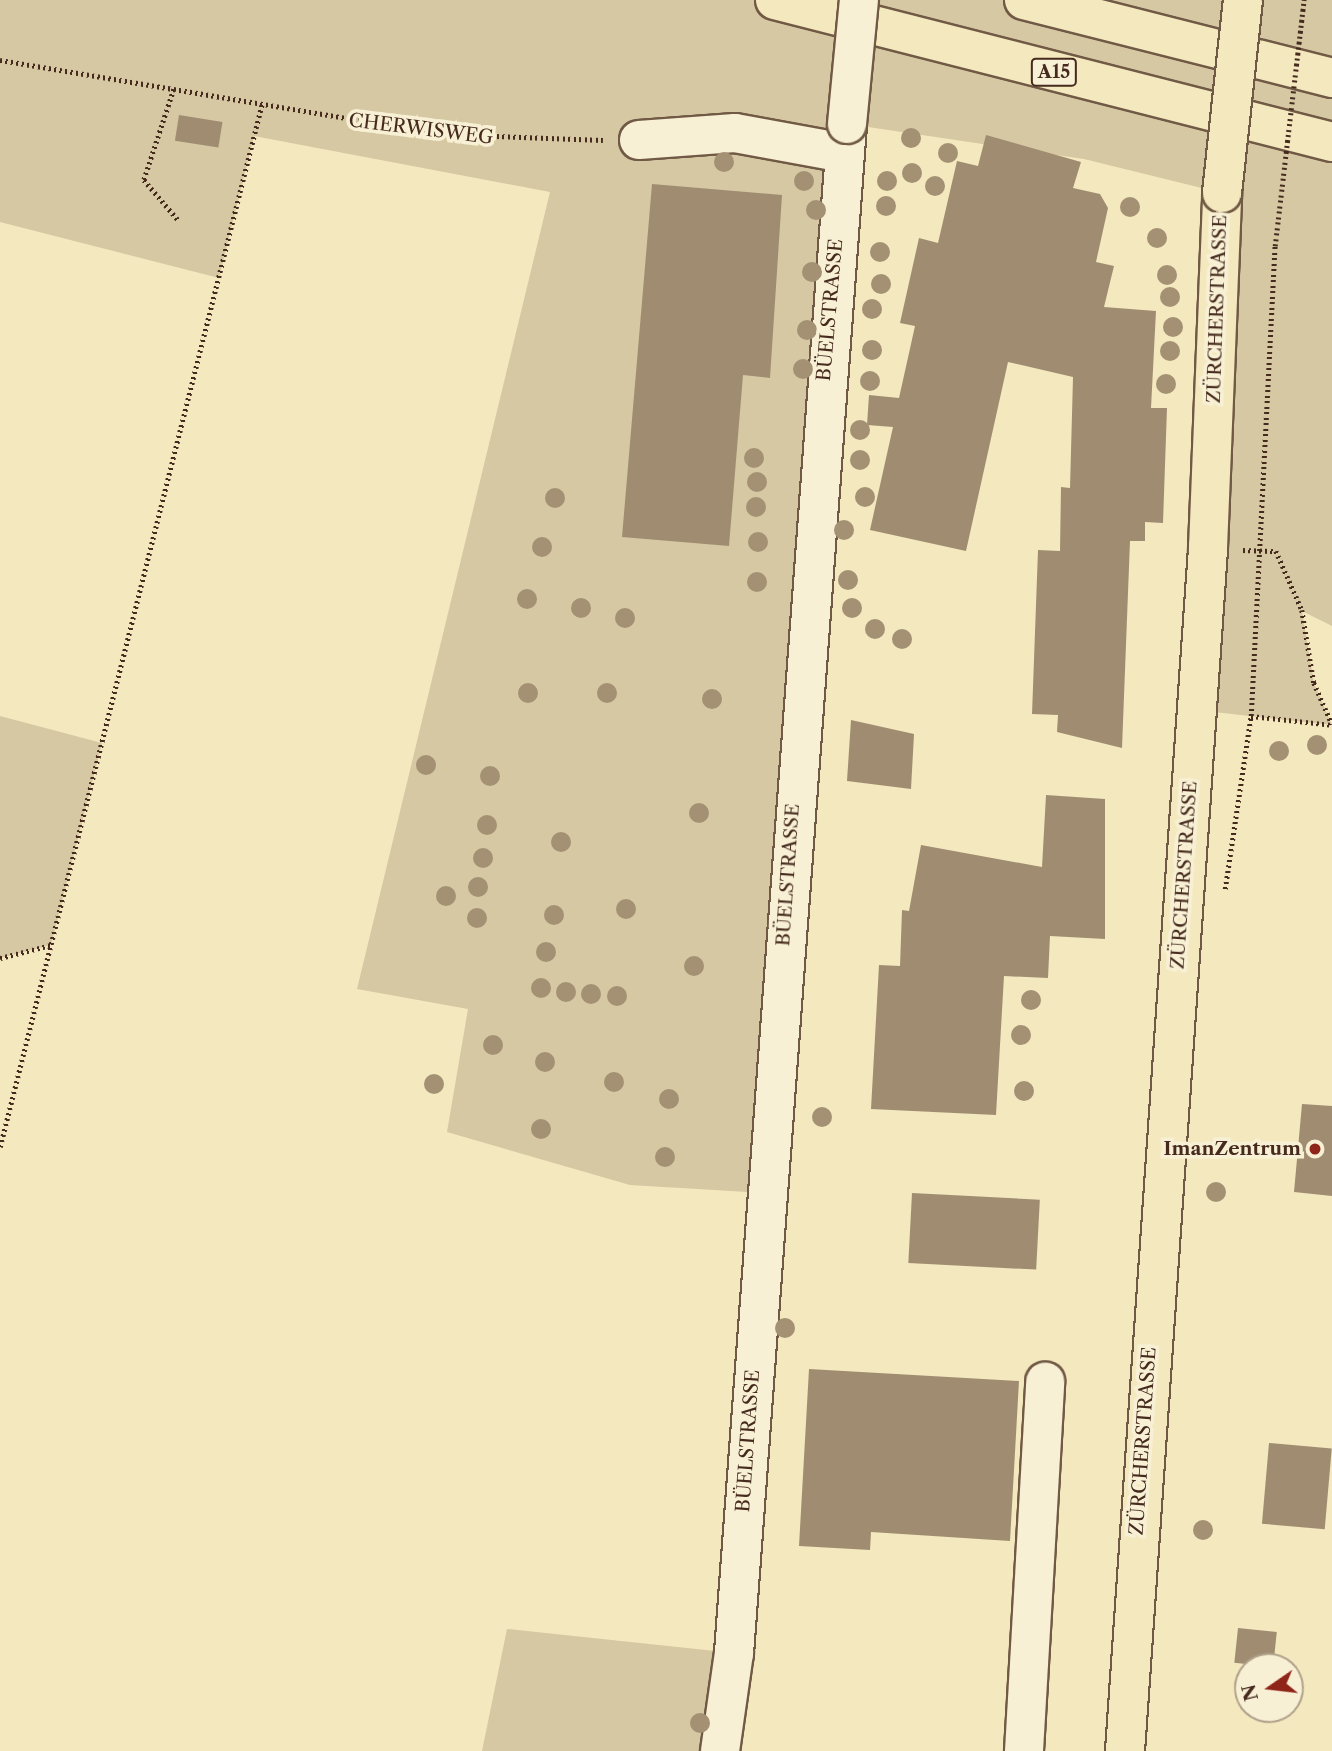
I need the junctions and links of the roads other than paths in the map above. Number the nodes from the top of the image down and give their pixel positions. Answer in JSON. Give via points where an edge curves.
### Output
{"nodes":[{"id":1,"x":775,"y":0,"type":"edge"},
{"id":2,"x":859,"y":0,"type":"edge"},
{"id":3,"x":1024,"y":0,"type":"edge"},
{"id":4,"x":1243,"y":0,"type":"edge"},
{"id":5,"x":1332,"y":78,"type":"edge"},
{"id":6,"x":846,"y":139,"type":"junction"},
{"id":7,"x":639,"y":140,"type":"road end"},
{"id":8,"x":1332,"y":142,"type":"edge"},
{"id":9,"x":1045,"y":1381,"type":"dead end"},
{"id":10,"x":720,"y":1751,"type":"edge"},
{"id":11,"x":1024,"y":1751,"type":"edge"},
{"id":12,"x":1125,"y":1751,"type":"edge"}],
"edges":[{"from":1,"to":8,"type":"main road","number":"A15"},
{"from":2,"to":6,"type":"street","name":"BÜELSTRASSE","bridge":true},
{"from":3,"to":5,"type":"main road"},
{"from":4,"to":12,"type":"main road","name":"ZÜRCHERSTRASSE","bridge":true,"via":[[1222,192],[1208,548]]},
{"from":6,"to":7,"type":"street","via":[[736,133]]},
{"from":6,"to":10,"type":"street","name":"BÜELSTRASSE","via":[[734,1653]]},
{"from":9,"to":11,"type":"street"}]}
